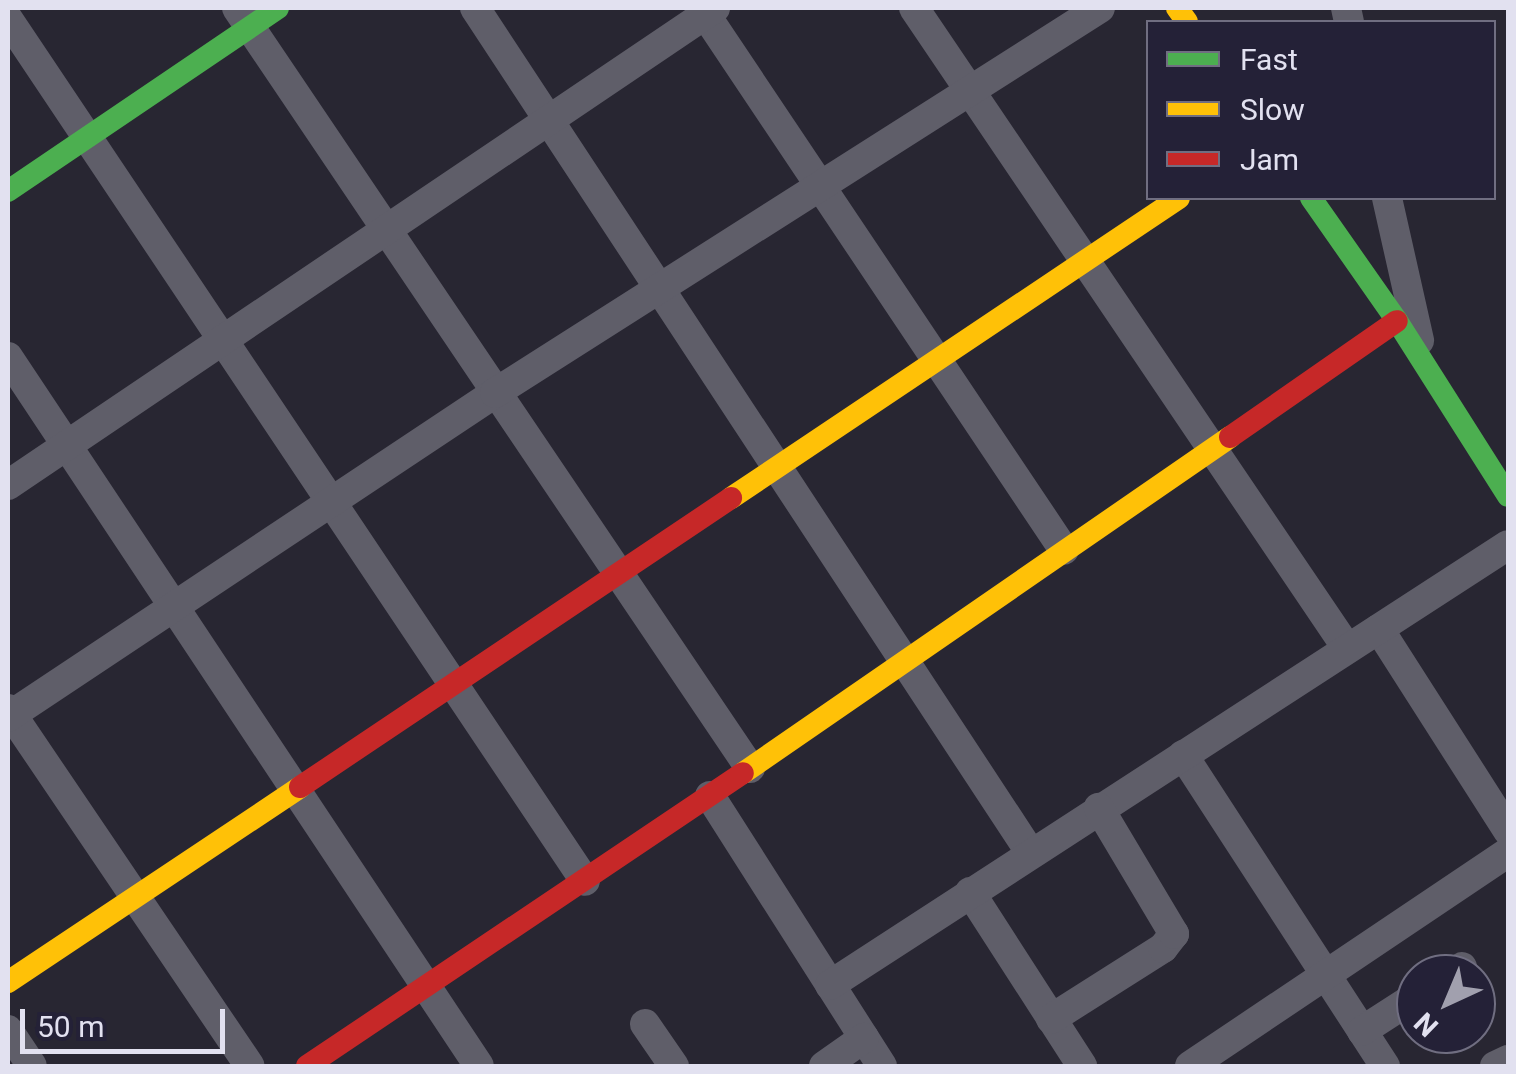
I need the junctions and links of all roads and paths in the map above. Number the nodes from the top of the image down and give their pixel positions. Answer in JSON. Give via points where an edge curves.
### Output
{"nodes":[{"id":1,"x":278,"y":8,"type":"edge"},
{"id":2,"x":475,"y":8,"type":"edge"},
{"id":3,"x":914,"y":8,"type":"edge"},
{"id":4,"x":1100,"y":8,"type":"edge"},
{"id":5,"x":707,"y":10,"type":"edge"},
{"id":6,"x":244,"y":17,"type":"edge"},
{"id":7,"x":8,"y":20,"type":"edge"},
{"id":8,"x":970,"y":91,"type":"junction"},
{"id":9,"x":549,"y":120,"type":"junction"},
{"id":10,"x":86,"y":138,"type":"junction"},
{"id":11,"x":820,"y":186,"type":"junction"},
{"id":12,"x":8,"y":191,"type":"edge"},
{"id":13,"x":1176,"y":200,"type":"edge"},
{"id":14,"x":1312,"y":200,"type":"edge"},
{"id":15,"x":1388,"y":200,"type":"edge"},
{"id":16,"x":386,"y":230,"type":"junction"},
{"id":17,"x":1084,"y":259,"type":"junction"},
{"id":18,"x":660,"y":289,"type":"junction"},
{"id":19,"x":1397,"y":321,"type":"junction"},
{"id":20,"x":221,"y":341,"type":"junction"},
{"id":21,"x":936,"y":356,"type":"junction"},
{"id":22,"x":8,"y":357,"type":"edge"},
{"id":23,"x":1424,"y":363,"type":"junction"},
{"id":24,"x":496,"y":393,"type":"junction"},
{"id":25,"x":66,"y":445,"type":"junction"},
{"id":26,"x":1212,"y":448,"type":"junction"},
{"id":27,"x":775,"y":464,"type":"junction"},
{"id":28,"x":8,"y":485,"type":"edge"},
{"id":29,"x":1508,"y":496,"type":"edge"},
{"id":30,"x":329,"y":504,"type":"junction"},
{"id":31,"x":1508,"y":545,"type":"edge"},
{"id":32,"x":1064,"y":550,"type":"junction"},
{"id":33,"x":617,"y":572,"type":"junction"},
{"id":34,"x":174,"y":607,"type":"junction"},
{"id":35,"x":1378,"y":629,"type":"junction"},
{"id":36,"x":1348,"y":648,"type":"junction"},
{"id":37,"x":904,"y":661,"type":"junction"},
{"id":38,"x":453,"y":682,"type":"junction"},
{"id":39,"x":9,"y":714,"type":"edge"},
{"id":40,"x":1183,"y":756,"type":"junction"},
{"id":41,"x":750,"y":768,"type":"junction"},
{"id":42,"x":295,"y":788,"type":"junction"},
{"id":43,"x":710,"y":796,"type":"junction"},
{"id":44,"x":1099,"y":808,"type":"junction"},
{"id":45,"x":1508,"y":831,"type":"edge"},
{"id":46,"x":1030,"y":852,"type":"junction"},
{"id":47,"x":1508,"y":852,"type":"edge"},
{"id":48,"x":585,"y":881,"type":"junction"},
{"id":49,"x":970,"y":892,"type":"junction"},
{"id":50,"x":134,"y":896,"type":"junction"},
{"id":51,"x":1326,"y":975,"type":"junction"},
{"id":52,"x":8,"y":982,"type":"edge"},
{"id":53,"x":830,"y":984,"type":"junction"},
{"id":54,"x":427,"y":988,"type":"junction"},
{"id":55,"x":1396,"y":1009,"type":"edge"},
{"id":56,"x":1051,"y":1019,"type":"junction"},
{"id":57,"x":645,"y":1024,"type":"dead end"},
{"id":58,"x":8,"y":1030,"type":"edge"},
{"id":59,"x":1362,"y":1031,"type":"junction"},
{"id":60,"x":864,"y":1038,"type":"junction"},
{"id":61,"x":1508,"y":1060,"type":"edge"},
{"id":62,"x":32,"y":1066,"type":"edge"},
{"id":63,"x":250,"y":1066,"type":"edge"},
{"id":64,"x":307,"y":1066,"type":"edge"},
{"id":65,"x":479,"y":1066,"type":"edge"},
{"id":66,"x":674,"y":1066,"type":"edge"},
{"id":67,"x":824,"y":1066,"type":"edge"},
{"id":68,"x":882,"y":1066,"type":"edge"},
{"id":69,"x":1082,"y":1066,"type":"edge"},
{"id":70,"x":1190,"y":1066,"type":"edge"},
{"id":71,"x":1385,"y":1066,"type":"edge"},
{"id":72,"x":1495,"y":1066,"type":"edge"}],
"edges":[{"from":1,"to":6,"type":"street"},
{"from":2,"to":9,"type":"street"},
{"from":3,"to":8,"type":"street"},
{"from":4,"to":8,"type":"street"},
{"from":5,"to":9,"type":"street"},
{"from":5,"to":11,"type":"street"},
{"from":6,"to":10,"type":"street"},
{"from":6,"to":16,"type":"street"},
{"from":7,"to":10,"type":"street"},
{"from":8,"to":11,"type":"street"},
{"from":8,"to":17,"type":"street"},
{"from":9,"to":16,"type":"street"},
{"from":9,"to":18,"type":"street"},
{"from":10,"to":12,"type":"street"},
{"from":10,"to":20,"type":"street"},
{"from":11,"to":18,"type":"street"},
{"from":11,"to":21,"type":"street"},
{"from":13,"to":17,"type":"street"},
{"from":14,"to":19,"type":"street"},
{"from":15,"to":23,"type":"street"},
{"from":16,"to":20,"type":"street"},
{"from":16,"to":24,"type":"street"},
{"from":17,"to":21,"type":"street"},
{"from":17,"to":26,"type":"street"},
{"from":18,"to":24,"type":"street"},
{"from":18,"to":27,"type":"street"},
{"from":19,"to":23,"type":"street"},
{"from":19,"to":26,"type":"street"},
{"from":20,"to":25,"type":"street"},
{"from":20,"to":30,"type":"street"},
{"from":21,"to":27,"type":"street"},
{"from":21,"to":32,"type":"street"},
{"from":22,"to":25,"type":"street"},
{"from":23,"to":29,"type":"street"},
{"from":24,"to":30,"type":"street"},
{"from":24,"to":33,"type":"street"},
{"from":25,"to":28,"type":"street"},
{"from":25,"to":34,"type":"street"},
{"from":26,"to":32,"type":"street"},
{"from":26,"to":36,"type":"street"},
{"from":27,"to":33,"type":"street"},
{"from":27,"to":37,"type":"street"},
{"from":30,"to":34,"type":"street"},
{"from":30,"to":38,"type":"street"},
{"from":31,"to":35,"type":"street"},
{"from":32,"to":37,"type":"street"},
{"from":33,"to":38,"type":"street"},
{"from":33,"to":41,"type":"street"},
{"from":34,"to":39,"type":"street"},
{"from":34,"to":42,"type":"street"},
{"from":35,"to":36,"type":"street"},
{"from":35,"to":45,"type":"street"},
{"from":36,"to":40,"type":"street"},
{"from":37,"to":41,"type":"street"},
{"from":37,"to":46,"type":"street"},
{"from":38,"to":42,"type":"street"},
{"from":38,"to":48,"type":"street"},
{"from":39,"to":50,"type":"street"},
{"from":40,"to":44,"type":"street"},
{"from":40,"to":51,"type":"street"},
{"from":41,"to":43,"type":"street"},
{"from":42,"to":50,"type":"street"},
{"from":42,"to":54,"type":"street"},
{"from":43,"to":48,"type":"street"},
{"from":43,"to":53,"type":"street"},
{"from":44,"to":46,"type":"street"},
{"from":44,"to":56,"type":"street","via":[[1174,934],[1163,948]]},
{"from":46,"to":49,"type":"street"},
{"from":47,"to":51,"type":"street"},
{"from":48,"to":54,"type":"street"},
{"from":49,"to":53,"type":"street"},
{"from":49,"to":56,"type":"street"},
{"from":50,"to":52,"type":"street"},
{"from":50,"to":63,"type":"street"},
{"from":51,"to":59,"type":"street"},
{"from":51,"to":70,"type":"street"},
{"from":53,"to":60,"type":"street"},
{"from":54,"to":64,"type":"street"},
{"from":54,"to":65,"type":"street"},
{"from":55,"to":59,"type":"street"},
{"from":56,"to":69,"type":"street"},
{"from":57,"to":66,"type":"street"},
{"from":58,"to":62,"type":"street"},
{"from":59,"to":71,"type":"street"},
{"from":60,"to":67,"type":"street"},
{"from":60,"to":68,"type":"street"},
{"from":61,"to":72,"type":"street"}]}
